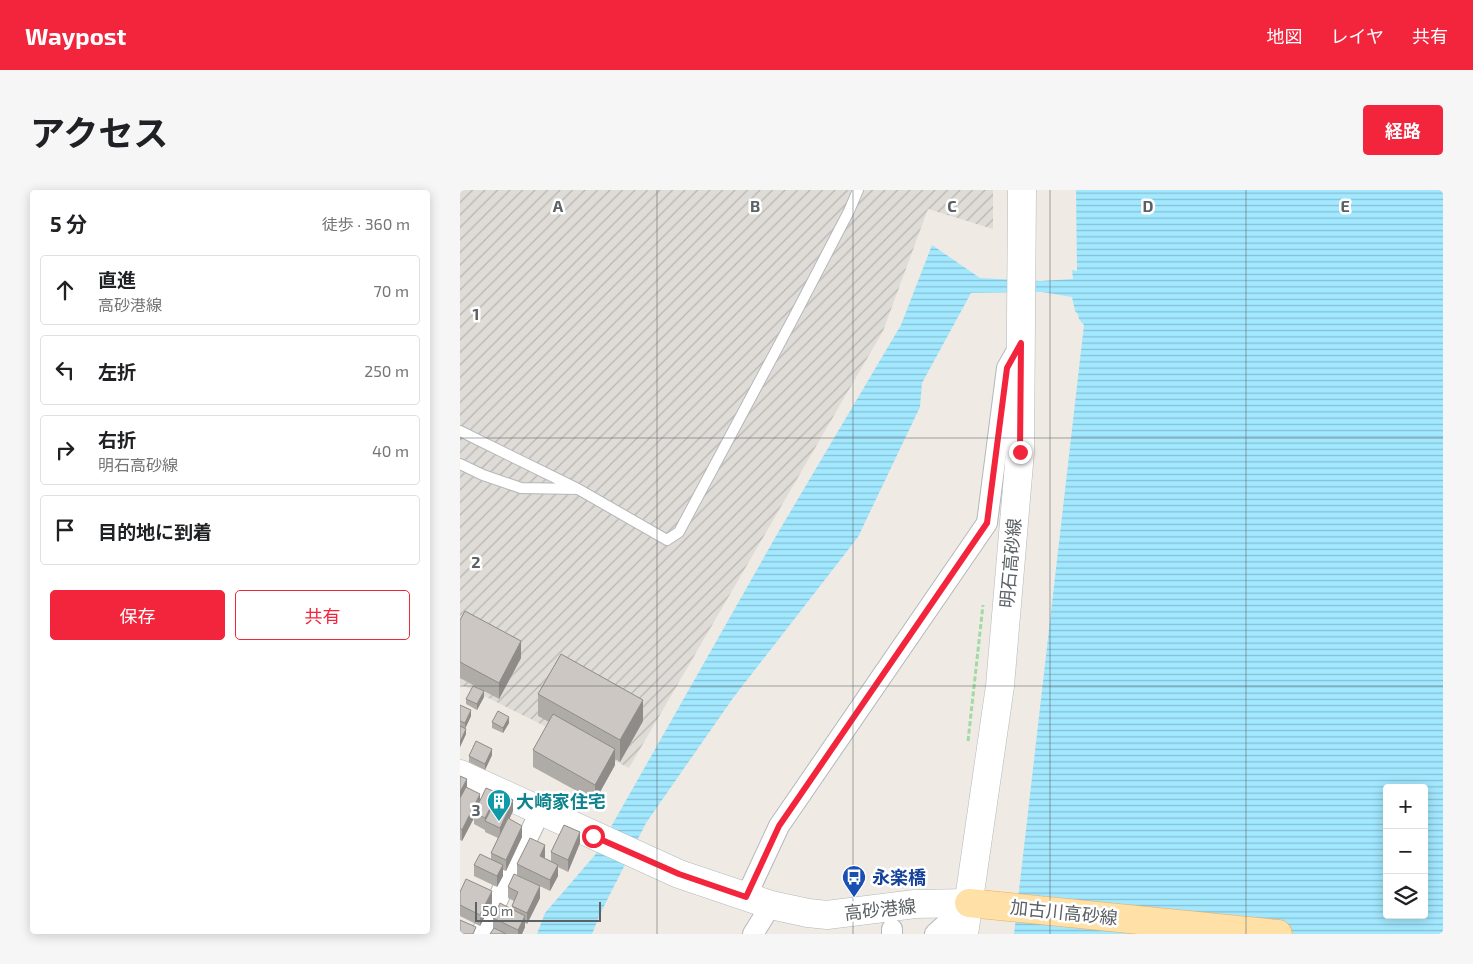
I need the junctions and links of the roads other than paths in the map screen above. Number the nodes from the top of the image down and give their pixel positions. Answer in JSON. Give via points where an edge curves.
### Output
{"nodes":[{"id":1,"x":858,"y":190,"type":"edge"},
{"id":2,"x":1022,"y":190,"type":"edge"},
{"id":3,"x":1021,"y":343,"type":"junction"},
{"id":4,"x":460,"y":431,"type":"edge"},
{"id":5,"x":460,"y":464,"type":"edge"},
{"id":6,"x":578,"y":489,"type":"junction"},
{"id":7,"x":460,"y":774,"type":"edge"},
{"id":8,"x":540,"y":812,"type":"junction"},
{"id":9,"x":759,"y":901,"type":"junction"},
{"id":10,"x":976,"y":904,"type":"junction"},
{"id":11,"x":475,"y":932,"type":"edge"},
{"id":12,"x":753,"y":934,"type":"edge"},
{"id":13,"x":935,"y":934,"type":"edge"},
{"id":14,"x":964,"y":934,"type":"edge"},
{"id":15,"x":1278,"y":934,"type":"edge"}],
"edges":[{"from":1,"to":6,"type":"lane","via":[[679,532],[667,540]]},
{"from":2,"to":3,"type":"main road","name":"明石高砂線"},
{"from":3,"to":9,"type":"street","via":[[1007,368],[987,523],[779,826]]},
{"from":3,"to":10,"type":"main road","name":"明石高砂線","via":[[1020,452],[1000,686]]},
{"from":4,"to":6,"type":"lane"},
{"from":5,"to":6,"type":"lane","via":[[521,488]]},
{"from":7,"to":8,"type":"main road","name":"高砂港線"},
{"from":8,"to":9,"type":"main road","name":"高砂港線","via":[[679,874]]},
{"from":8,"to":11,"type":"street","via":[[509,876]]},
{"from":9,"to":10,"type":"main road","name":"高砂港線","via":[[808,913],[827,914],[915,904]]},
{"from":9,"to":12,"type":"street"},
{"from":10,"to":13,"type":"street"},
{"from":10,"to":14,"type":"main road","name":"明石高砂線"},
{"from":10,"to":15,"type":"main road","name":"加古川高砂線"}]}
